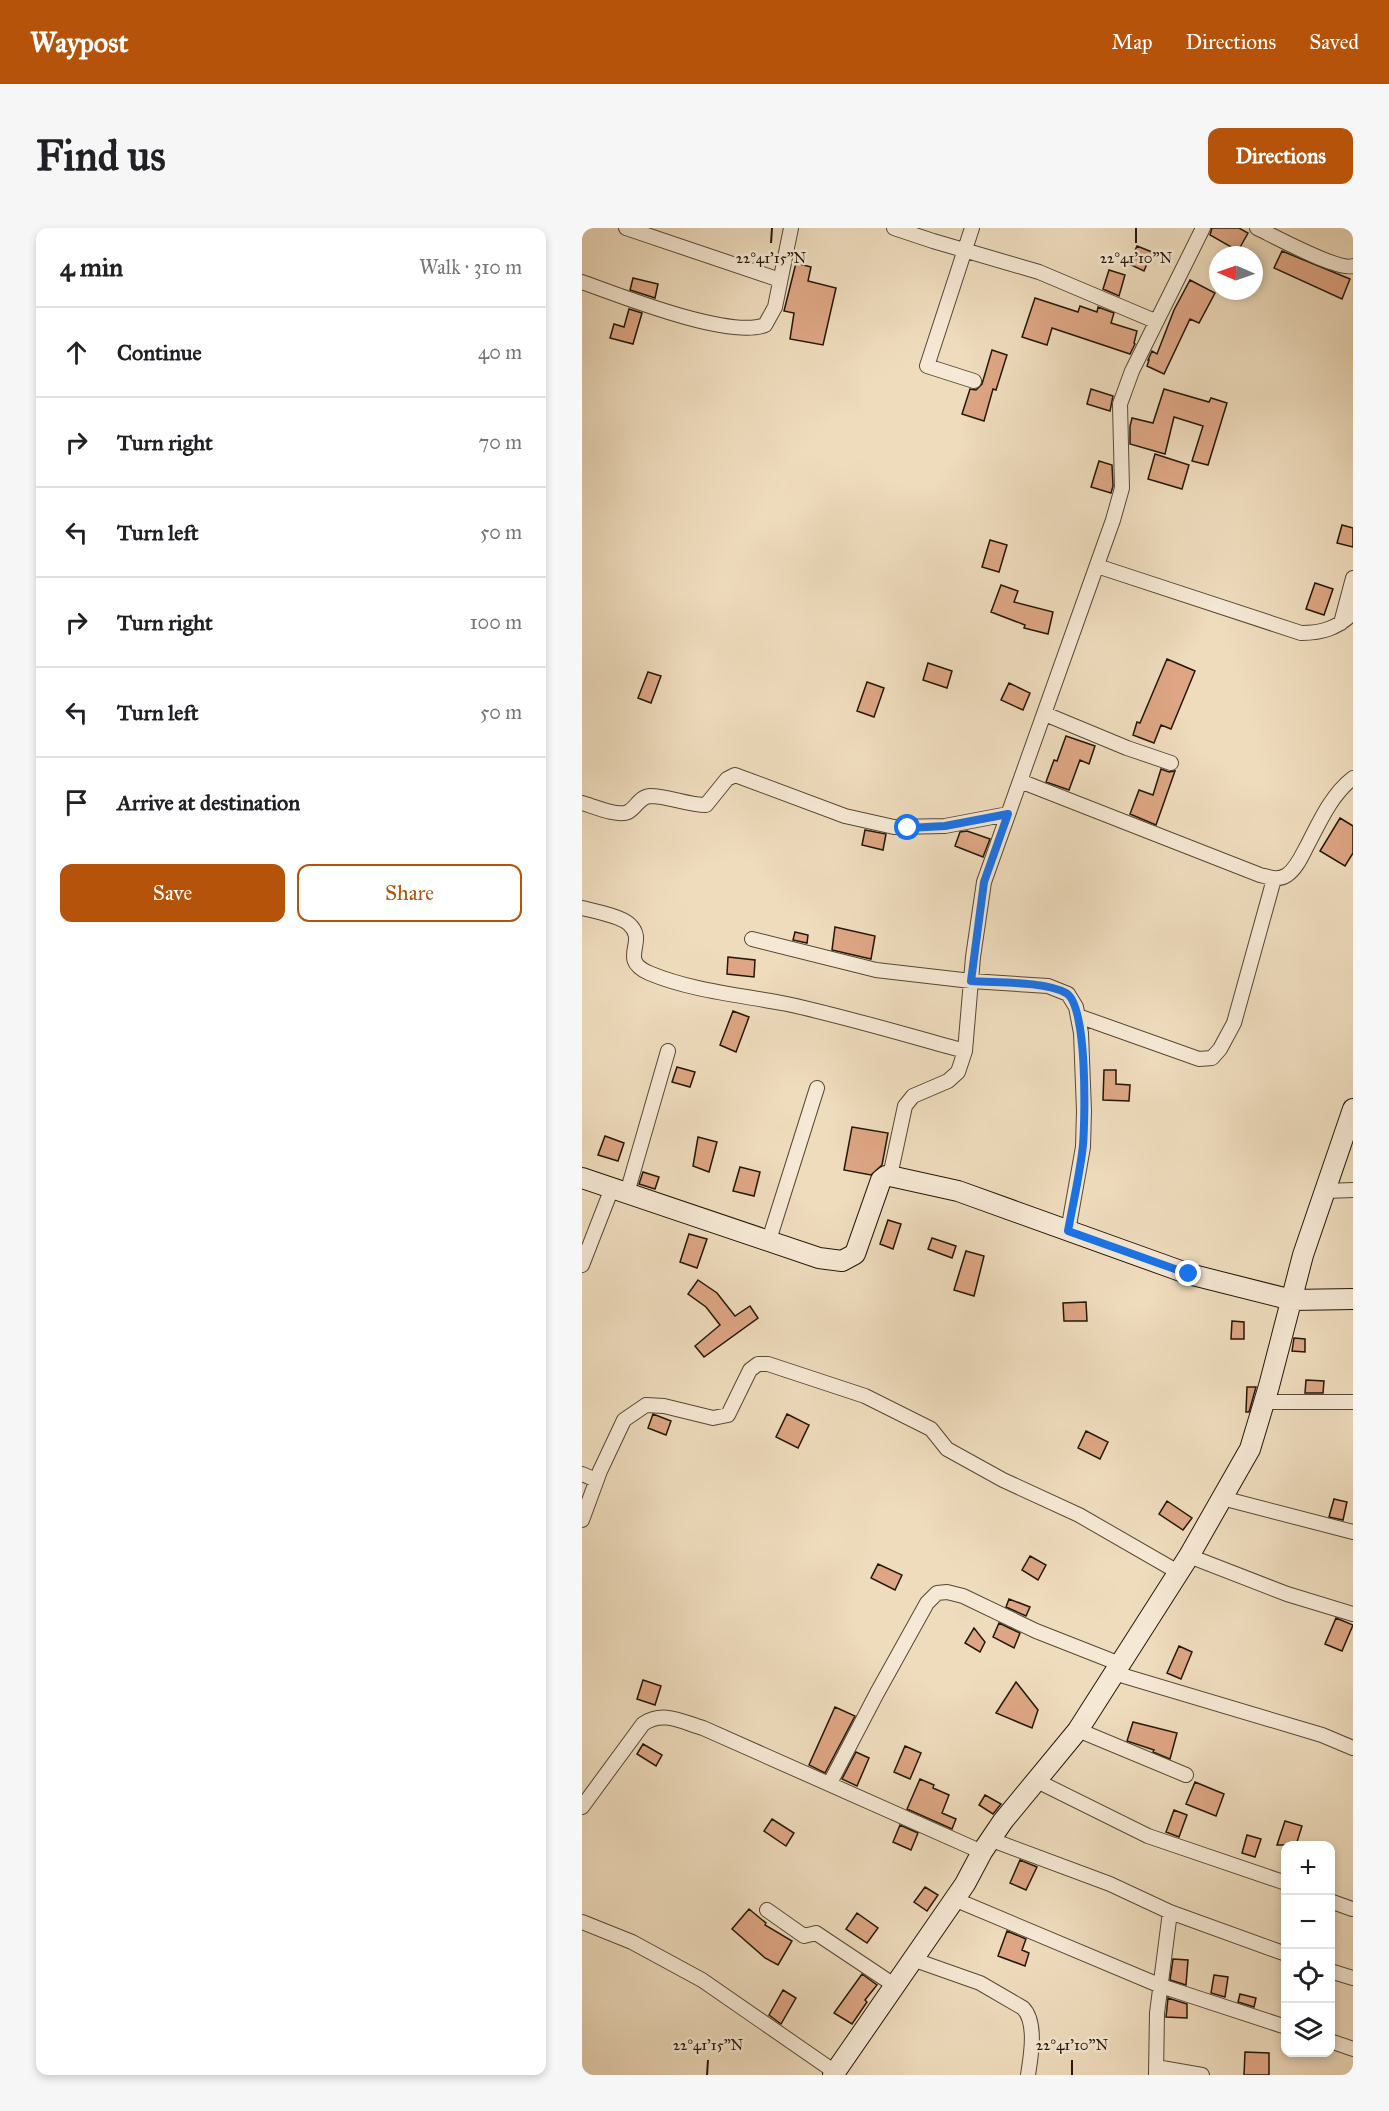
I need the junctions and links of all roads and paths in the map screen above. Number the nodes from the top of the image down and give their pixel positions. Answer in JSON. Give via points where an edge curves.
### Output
{"nodes":[{"id":1,"x":626,"y":228,"type":"edge"},
{"id":2,"x":791,"y":228,"type":"edge"},
{"id":3,"x":894,"y":228,"type":"edge"},
{"id":4,"x":972,"y":228,"type":"edge"},
{"id":5,"x":1203,"y":228,"type":"edge"},
{"id":6,"x":1257,"y":228,"type":"edge"},
{"id":7,"x":964,"y":250,"type":"junction"},
{"id":8,"x":1353,"y":266,"type":"edge"},
{"id":9,"x":780,"y":280,"type":"junction"},
{"id":10,"x":582,"y":282,"type":"edge"},
{"id":11,"x":1155,"y":321,"type":"junction"},
{"id":12,"x":974,"y":381,"type":"dead end"},
{"id":13,"x":1097,"y":566,"type":"junction"},
{"id":14,"x":1353,"y":578,"type":"edge"},
{"id":15,"x":1353,"y":613,"type":"edge"},
{"id":16,"x":1341,"y":625,"type":"junction"},
{"id":17,"x":1045,"y":714,"type":"junction"},
{"id":18,"x":1171,"y":763,"type":"dead end"},
{"id":19,"x":1353,"y":778,"type":"edge"},
{"id":20,"x":1020,"y":781,"type":"junction"},
{"id":21,"x":582,"y":803,"type":"edge"},
{"id":22,"x":1008,"y":814,"type":"junction"},
{"id":23,"x":1275,"y":879,"type":"junction"},
{"id":24,"x":582,"y":908,"type":"edge"},
{"id":25,"x":752,"y":939,"type":"dead end"},
{"id":26,"x":971,"y":981,"type":"junction"},
{"id":27,"x":1078,"y":1016,"type":"junction"},
{"id":28,"x":668,"y":1051,"type":"dead end"},
{"id":29,"x":965,"y":1051,"type":"junction"},
{"id":30,"x":817,"y":1088,"type":"dead end"},
{"id":31,"x":1353,"y":1109,"type":"edge"},
{"id":32,"x":890,"y":1176,"type":"junction"},
{"id":33,"x":582,"y":1178,"type":"edge"},
{"id":34,"x":1353,"y":1190,"type":"edge"},
{"id":35,"x":620,"y":1191,"type":"junction"},
{"id":36,"x":1326,"y":1191,"type":"junction"},
{"id":37,"x":1068,"y":1231,"type":"junction"},
{"id":38,"x":769,"y":1240,"type":"junction"},
{"id":39,"x":582,"y":1265,"type":"edge"},
{"id":40,"x":1353,"y":1299,"type":"edge"},
{"id":41,"x":1292,"y":1300,"type":"junction"},
{"id":42,"x":1267,"y":1394,"type":"junction"},
{"id":43,"x":1353,"y":1402,"type":"edge"},
{"id":44,"x":582,"y":1474,"type":"edge"},
{"id":45,"x":596,"y":1480,"type":"junction"},
{"id":46,"x":1222,"y":1498,"type":"junction"},
{"id":47,"x":582,"y":1520,"type":"edge"},
{"id":48,"x":1353,"y":1532,"type":"edge"},
{"id":49,"x":1189,"y":1556,"type":"junction"},
{"id":50,"x":1178,"y":1572,"type":"junction"},
{"id":51,"x":1353,"y":1614,"type":"edge"},
{"id":52,"x":1117,"y":1668,"type":"junction"},
{"id":53,"x":1078,"y":1730,"type":"junction"},
{"id":54,"x":1353,"y":1748,"type":"edge"},
{"id":55,"x":1186,"y":1775,"type":"dead end"},
{"id":56,"x":1037,"y":1781,"type":"junction"},
{"id":57,"x":830,"y":1783,"type":"junction"},
{"id":58,"x":582,"y":1808,"type":"edge"},
{"id":59,"x":987,"y":1846,"type":"junction"},
{"id":60,"x":1281,"y":1881,"type":"edge"},
{"id":61,"x":954,"y":1899,"type":"junction"},
{"id":62,"x":1335,"y":1903,"type":"edge"},
{"id":63,"x":1352,"y":1910,"type":"edge"},
{"id":64,"x":767,"y":1911,"type":"dead end"},
{"id":65,"x":1170,"y":1912,"type":"junction"},
{"id":66,"x":582,"y":1922,"type":"edge"},
{"id":67,"x":1281,"y":1952,"type":"edge"},
{"id":68,"x":912,"y":1959,"type":"junction"},
{"id":69,"x":1335,"y":1973,"type":"edge"},
{"id":70,"x":1353,"y":1978,"type":"edge"},
{"id":71,"x":894,"y":1985,"type":"junction"},
{"id":72,"x":1161,"y":1986,"type":"junction"},
{"id":73,"x":1281,"y":2024,"type":"edge"},
{"id":74,"x":1335,"y":2043,"type":"edge"},
{"id":75,"x":1353,"y":2049,"type":"edge"},
{"id":76,"x":1156,"y":2071,"type":"edge"},
{"id":77,"x":834,"y":2073,"type":"edge"},
{"id":78,"x":1028,"y":2075,"type":"edge"},
{"id":79,"x":1202,"y":2075,"type":"edge"}],
"edges":[{"from":1,"to":9,"type":"street"},
{"from":2,"to":9,"type":"street"},
{"from":3,"to":7,"type":"street"},
{"from":4,"to":7,"type":"street"},
{"from":5,"to":11,"type":"street"},
{"from":6,"to":8,"type":"street","via":[[1341,267]]},
{"from":7,"to":11,"type":"street","via":[[1039,272]]},
{"from":7,"to":12,"type":"street","via":[[927,366]]},
{"from":9,"to":10,"type":"street","via":[[775,307],[765,326],[754,329],[727,327],[675,313]]},
{"from":11,"to":13,"type":"street","via":[[1120,404],[1122,488]]},
{"from":13,"to":16,"type":"street","via":[[1301,633]]},
{"from":13,"to":17,"type":"street"},
{"from":14,"to":16,"type":"street"},
{"from":15,"to":16,"type":"street"},
{"from":17,"to":18,"type":"street"},
{"from":17,"to":20,"type":"street"},
{"from":19,"to":23,"type":"street","via":[[1323,815],[1297,864],[1286,876]]},
{"from":20,"to":22,"type":"street"},
{"from":20,"to":23,"type":"street"},
{"from":21,"to":22,"type":"street","via":[[618,813],[627,812],[651,796],[706,805],[735,775],[845,816],[894,827],[945,826]]},
{"from":22,"to":26,"type":"street","via":[[984,882]]},
{"from":23,"to":27,"type":"street","via":[[1234,1023],[1212,1058],[1199,1059]]},
{"from":24,"to":29,"type":"street","via":[[628,922],[637,939],[633,960],[638,968],[652,974]]},
{"from":25,"to":26,"type":"street","via":[[876,970]]},
{"from":26,"to":27,"type":"street","via":[[1048,986],[1068,994]]},
{"from":26,"to":29,"type":"street"},
{"from":27,"to":37,"type":"street","via":[[1083,1147]]},
{"from":28,"to":35,"type":"street"},
{"from":29,"to":32,"type":"street","via":[[953,1077],[921,1091],[904,1106]]},
{"from":30,"to":38,"type":"street"},
{"from":31,"to":36,"type":"street"},
{"from":32,"to":37,"type":"street","via":[[958,1191]]},
{"from":32,"to":38,"type":"street","via":[[882,1180],[855,1254],[847,1260],[819,1258]]},
{"from":33,"to":35,"type":"street"},
{"from":34,"to":36,"type":"street"},
{"from":35,"to":38,"type":"street"},
{"from":35,"to":39,"type":"street"},
{"from":36,"to":41,"type":"street"},
{"from":37,"to":41,"type":"street","via":[[1189,1274]]},
{"from":40,"to":41,"type":"street"},
{"from":41,"to":42,"type":"street"},
{"from":42,"to":43,"type":"street"},
{"from":42,"to":46,"type":"street","via":[[1250,1449]]},
{"from":44,"to":45,"type":"street"},
{"from":45,"to":47,"type":"street"},
{"from":45,"to":50,"type":"street","via":[[624,1420],[646,1405],[713,1418],[728,1416],[750,1370],[758,1364],[768,1365],[865,1396],[902,1414],[931,1429],[948,1449],[1079,1515]]},
{"from":46,"to":48,"type":"street"},
{"from":46,"to":49,"type":"street"},
{"from":49,"to":50,"type":"street"},
{"from":49,"to":51,"type":"street","via":[[1287,1594]]},
{"from":50,"to":52,"type":"street"},
{"from":52,"to":53,"type":"street"},
{"from":52,"to":54,"type":"street"},
{"from":52,"to":57,"type":"street","via":[[963,1596],[938,1593],[927,1603]]},
{"from":53,"to":55,"type":"street"},
{"from":53,"to":56,"type":"street"},
{"from":56,"to":59,"type":"street"},
{"from":56,"to":60,"type":"street","via":[[1148,1836]]},
{"from":57,"to":58,"type":"street","via":[[703,1728],[657,1717],[643,1724]]},
{"from":57,"to":59,"type":"street"},
{"from":59,"to":61,"type":"street"},
{"from":59,"to":65,"type":"street","via":[[1110,1884]]},
{"from":61,"to":68,"type":"street"},
{"from":61,"to":72,"type":"street"},
{"from":62,"to":63,"type":"street"},
{"from":64,"to":71,"type":"street","via":[[804,1936],[816,1933]]},
{"from":65,"to":67,"type":"street"},
{"from":65,"to":72,"type":"street"},
{"from":66,"to":77,"type":"street","via":[[632,1942],[702,1980]]},
{"from":68,"to":71,"type":"street"},
{"from":68,"to":78,"type":"street","via":[[980,1983],[1023,2008],[1031,2028]]},
{"from":69,"to":70,"type":"street"},
{"from":71,"to":77,"type":"street"},
{"from":72,"to":73,"type":"street"},
{"from":72,"to":76,"type":"street"},
{"from":74,"to":75,"type":"street"},
{"from":76,"to":79,"type":"street"}]}
